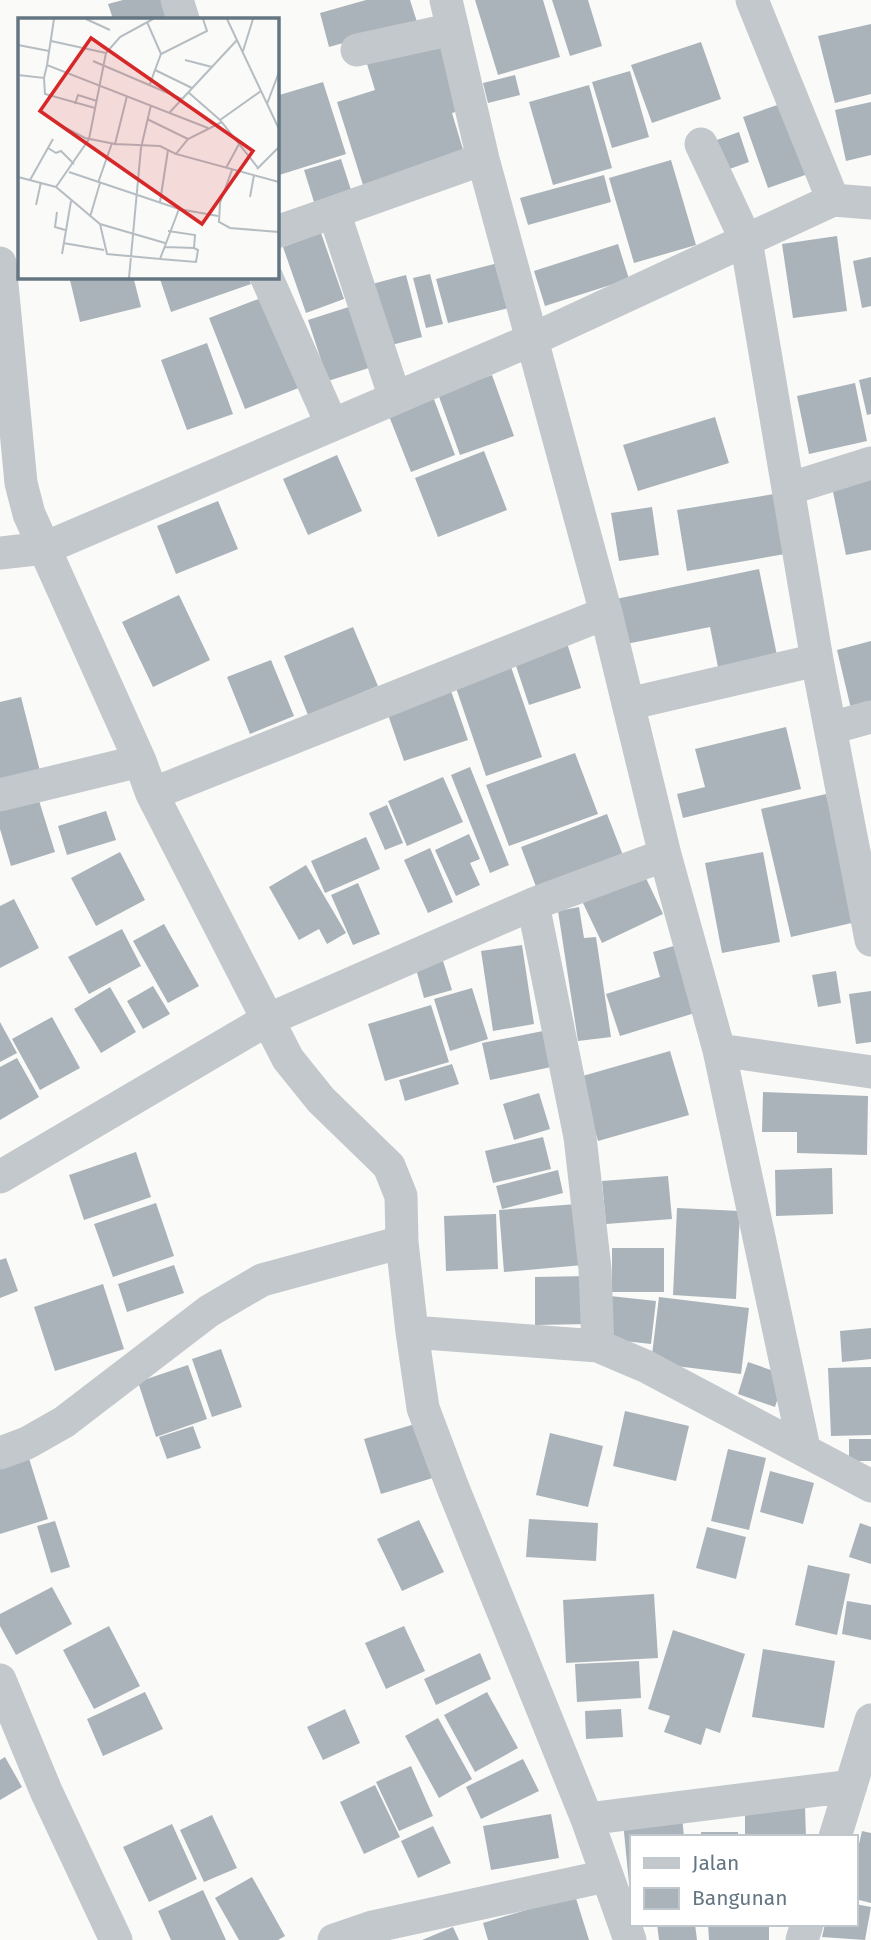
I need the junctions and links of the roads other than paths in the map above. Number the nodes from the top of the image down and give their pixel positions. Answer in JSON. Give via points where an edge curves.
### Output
{"nodes":[{"id":1,"x":177,"y":0,"type":"edge"},
{"id":2,"x":752,"y":0,"type":"edge"},
{"id":3,"x":449,"y":15,"type":"edge"},
{"id":4,"x":183,"y":18,"type":"edge"},
{"id":5,"x":357,"y":50,"type":"dead end"},
{"id":6,"x":701,"y":144,"type":"dead end"},
{"id":7,"x":483,"y":159,"type":"junction"},
{"id":8,"x":833,"y":200,"type":"junction"},
{"id":9,"x":871,"y":203,"type":"edge"},
{"id":10,"x":334,"y":212,"type":"junction"},
{"id":11,"x":278,"y":231,"type":"edge"},
{"id":12,"x":746,"y":240,"type":"junction"},
{"id":13,"x":0,"y":263,"type":"edge"},
{"id":14,"x":267,"y":278,"type":"edge"},
{"id":15,"x":531,"y":340,"type":"junction"},
{"id":16,"x":395,"y":398,"type":"junction"},
{"id":17,"x":332,"y":425,"type":"junction"},
{"id":18,"x":871,"y":463,"type":"edge"},
{"id":19,"x":788,"y":489,"type":"junction"},
{"id":20,"x":45,"y":548,"type":"junction"},
{"id":21,"x":0,"y":553,"type":"edge"},
{"id":22,"x":606,"y":613,"type":"junction"},
{"id":23,"x":817,"y":660,"type":"junction"},
{"id":24,"x":628,"y":704,"type":"junction"},
{"id":25,"x":871,"y":717,"type":"edge"},
{"id":26,"x":831,"y":728,"type":"junction"},
{"id":27,"x":140,"y":761,"type":"junction"},
{"id":28,"x":152,"y":794,"type":"junction"},
{"id":29,"x":0,"y":795,"type":"edge"},
{"id":30,"x":665,"y":855,"type":"junction"},
{"id":31,"x":533,"y":904,"type":"junction"},
{"id":32,"x":871,"y":940,"type":"edge"},
{"id":33,"x":267,"y":1020,"type":"junction"},
{"id":34,"x":719,"y":1050,"type":"junction"},
{"id":35,"x":871,"y":1072,"type":"edge"},
{"id":36,"x":0,"y":1177,"type":"edge"},
{"id":37,"x":401,"y":1242,"type":"junction"},
{"id":38,"x":412,"y":1332,"type":"junction"},
{"id":39,"x":598,"y":1346,"type":"junction"},
{"id":40,"x":804,"y":1448,"type":"junction"},
{"id":41,"x":0,"y":1453,"type":"edge"},
{"id":42,"x":871,"y":1486,"type":"edge"},
{"id":43,"x":0,"y":1680,"type":"edge"},
{"id":44,"x":871,"y":1720,"type":"edge"},
{"id":45,"x":852,"y":1786,"type":"junction"},
{"id":46,"x":587,"y":1819,"type":"junction"},
{"id":47,"x":836,"y":1835,"type":"edge"},
{"id":48,"x":606,"y":1876,"type":"junction"},
{"id":49,"x":116,"y":1940,"type":"edge"},
{"id":50,"x":334,"y":1940,"type":"edge"},
{"id":51,"x":629,"y":1940,"type":"edge"}],
"edges":[{"from":1,"to":4,"type":"street"},
{"from":2,"to":8,"type":"street"},
{"from":3,"to":5,"type":"street"},
{"from":3,"to":7,"type":"street"},
{"from":6,"to":12,"type":"street"},
{"from":7,"to":10,"type":"street"},
{"from":7,"to":15,"type":"street"},
{"from":8,"to":9,"type":"street"},
{"from":8,"to":12,"type":"street"},
{"from":10,"to":11,"type":"street"},
{"from":10,"to":16,"type":"street"},
{"from":12,"to":15,"type":"street"},
{"from":12,"to":19,"type":"street"},
{"from":13,"to":20,"type":"street","via":[[21,483]]},
{"from":14,"to":17,"type":"street"},
{"from":15,"to":16,"type":"street"},
{"from":15,"to":22,"type":"street"},
{"from":16,"to":17,"type":"street"},
{"from":17,"to":20,"type":"street"},
{"from":18,"to":19,"type":"street"},
{"from":19,"to":23,"type":"street"},
{"from":20,"to":21,"type":"street"},
{"from":20,"to":27,"type":"street"},
{"from":22,"to":24,"type":"street"},
{"from":22,"to":28,"type":"street"},
{"from":23,"to":24,"type":"street"},
{"from":23,"to":26,"type":"street"},
{"from":24,"to":30,"type":"street"},
{"from":25,"to":26,"type":"street"},
{"from":26,"to":32,"type":"street"},
{"from":27,"to":28,"type":"street"},
{"from":27,"to":29,"type":"street"},
{"from":28,"to":33,"type":"street"},
{"from":30,"to":31,"type":"street"},
{"from":30,"to":34,"type":"street"},
{"from":31,"to":33,"type":"street"},
{"from":31,"to":39,"type":"street","via":[[580,1137],[595,1269]]},
{"from":33,"to":36,"type":"street"},
{"from":33,"to":37,"type":"street","via":[[288,1059],[321,1101],[389,1166],[401,1196]]},
{"from":34,"to":35,"type":"street"},
{"from":34,"to":40,"type":"street"},
{"from":37,"to":38,"type":"street"},
{"from":37,"to":41,"type":"street","via":[[262,1280],[209,1311],[64,1422]]},
{"from":38,"to":39,"type":"street"},
{"from":38,"to":46,"type":"street","via":[[423,1408]]},
{"from":39,"to":40,"type":"street"},
{"from":40,"to":42,"type":"street"},
{"from":43,"to":49,"type":"street"},
{"from":44,"to":45,"type":"street"},
{"from":45,"to":46,"type":"street"},
{"from":45,"to":47,"type":"street"},
{"from":46,"to":48,"type":"street"},
{"from":48,"to":50,"type":"street","via":[[372,1927]]},
{"from":48,"to":51,"type":"street"}]}
